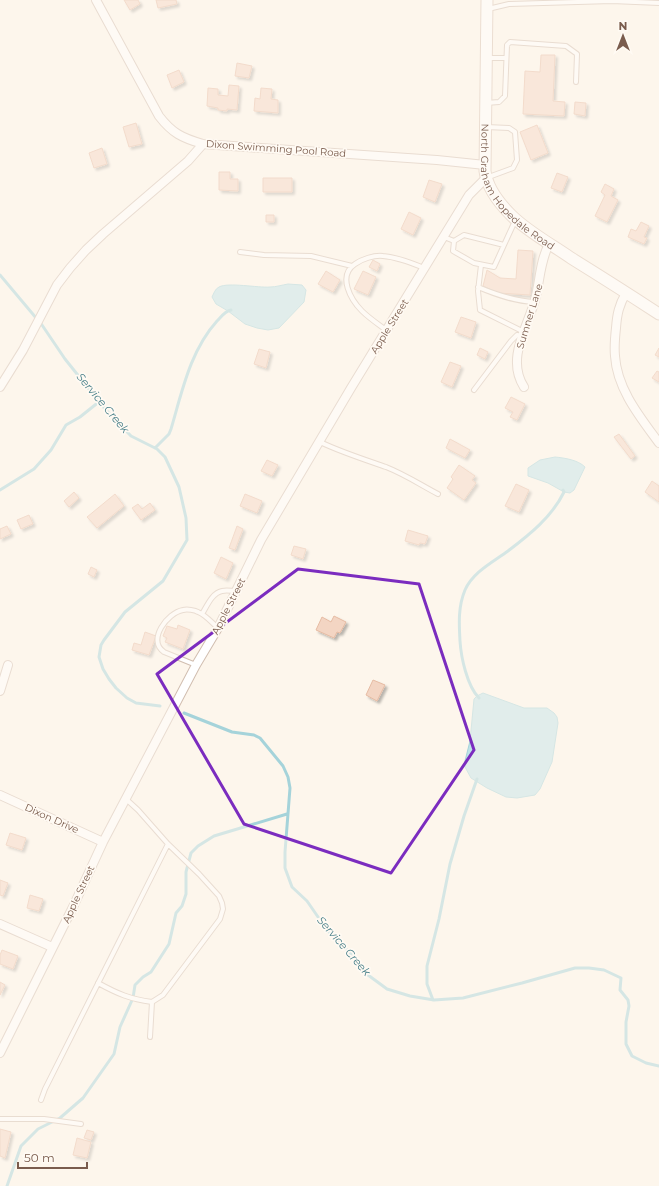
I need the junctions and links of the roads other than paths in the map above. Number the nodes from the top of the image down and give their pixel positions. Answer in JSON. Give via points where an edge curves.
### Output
{"nodes":[{"id":1,"x":96,"y":0,"type":"edge"},
{"id":2,"x":623,"y":1,"type":"edge"},
{"id":3,"x":659,"y":2,"type":"edge"},
{"id":4,"x":487,"y":5,"type":"edge"},
{"id":5,"x":487,"y":58,"type":"junction"},
{"id":6,"x":506,"y":58,"type":"junction"},
{"id":7,"x":576,"y":82,"type":"dead end"},
{"id":8,"x":486,"y":103,"type":"junction"},
{"id":9,"x":486,"y":127,"type":"junction"},
{"id":10,"x":203,"y":144,"type":"junction"},
{"id":11,"x":485,"y":165,"type":"junction"},
{"id":12,"x":486,"y":178,"type":"junction"},
{"id":13,"x":516,"y":219,"type":"junction"},
{"id":14,"x":444,"y":237,"type":"junction"},
{"id":15,"x":454,"y":241,"type":"junction"},
{"id":16,"x":504,"y":244,"type":"junction"},
{"id":17,"x":549,"y":244,"type":"junction"},
{"id":18,"x":240,"y":252,"type":"dead end"},
{"id":19,"x":481,"y":265,"type":"junction"},
{"id":20,"x":352,"y":266,"type":"junction"},
{"id":21,"x":425,"y":268,"type":"junction"},
{"id":22,"x":478,"y":287,"type":"junction"},
{"id":23,"x":626,"y":293,"type":"junction"},
{"id":24,"x":534,"y":302,"type":"junction"},
{"id":25,"x":659,"y":314,"type":"edge"},
{"id":26,"x":386,"y":330,"type":"junction"},
{"id":27,"x":523,"y":334,"type":"junction"},
{"id":28,"x":1,"y":381,"type":"edge"},
{"id":29,"x":524,"y":387,"type":"dead end"},
{"id":30,"x":474,"y":390,"type":"dead end"},
{"id":31,"x":319,"y":441,"type":"junction"},
{"id":32,"x":659,"y":443,"type":"edge"},
{"id":33,"x":438,"y":494,"type":"dead end"},
{"id":34,"x":236,"y":591,"type":"junction"},
{"id":35,"x":202,"y":614,"type":"junction"},
{"id":36,"x":218,"y":628,"type":"junction"},
{"id":37,"x":8,"y":665,"type":"dead end"},
{"id":38,"x":196,"y":665,"type":"junction"},
{"id":39,"x":0,"y":691,"type":"edge"},
{"id":40,"x":0,"y":795,"type":"edge"},
{"id":41,"x":126,"y":799,"type":"junction"},
{"id":42,"x":103,"y":842,"type":"junction"},
{"id":43,"x":168,"y":844,"type":"junction"},
{"id":44,"x":0,"y":924,"type":"edge"},
{"id":45,"x":52,"y":947,"type":"junction"},
{"id":46,"x":98,"y":983,"type":"junction"},
{"id":47,"x":152,"y":1002,"type":"junction"},
{"id":48,"x":150,"y":1037,"type":"dead end"},
{"id":49,"x":0,"y":1053,"type":"edge"},
{"id":50,"x":40,"y":1100,"type":"dead end"},
{"id":51,"x":0,"y":1119,"type":"edge"},
{"id":52,"x":81,"y":1124,"type":"dead end"}],
"edges":[{"from":1,"to":10,"type":"street","name":"Dixon Swimming Pool Road","via":[[159,116],[180,136]]},
{"from":2,"to":3,"type":"lane"},
{"from":2,"to":4,"type":"lane"},
{"from":4,"to":5,"type":"street","name":"North Graham Hopedale Road"},
{"from":5,"to":6,"type":"lane"},
{"from":5,"to":8,"type":"street","name":"North Graham Hopedale Road"},
{"from":6,"to":7,"type":"lane","via":[[507,44],[510,42],[566,46],[577,54]]},
{"from":6,"to":8,"type":"lane","via":[[505,96],[499,102]]},
{"from":8,"to":9,"type":"street","name":"North Graham Hopedale Road"},
{"from":9,"to":11,"type":"street","name":"North Graham Hopedale Road"},
{"from":9,"to":12,"type":"lane","via":[[509,128],[515,132],[517,160],[513,168]]},
{"from":10,"to":11,"type":"street","name":"Dixon Swimming Pool Road"},
{"from":10,"to":28,"type":"street","via":[[188,161],[103,234],[70,268],[23,350]]},
{"from":11,"to":12,"type":"street","name":"North Graham Hopedale Road"},
{"from":12,"to":13,"type":"street","name":"North Graham Hopedale Road","via":[[500,202]]},
{"from":12,"to":14,"type":"street","name":"Apple Street","via":[[469,195]]},
{"from":13,"to":16,"type":"lane"},
{"from":13,"to":17,"type":"street","name":"North Graham Hopedale Road"},
{"from":14,"to":15,"type":"lane"},
{"from":14,"to":21,"type":"street","name":"Apple Street"},
{"from":15,"to":16,"type":"lane","via":[[464,235]]},
{"from":15,"to":19,"type":"lane","via":[[453,251]]},
{"from":16,"to":19,"type":"lane","via":[[494,267]]},
{"from":17,"to":23,"type":"street","name":"North Graham Hopedale Road"},
{"from":17,"to":24,"type":"street","name":"Sumner Lane"},
{"from":18,"to":20,"type":"lane","via":[[306,256]]},
{"from":19,"to":22,"type":"lane"},
{"from":20,"to":21,"type":"lane","via":[[360,260],[383,256]]},
{"from":20,"to":26,"type":"lane","via":[[347,272],[347,287],[362,311]]},
{"from":21,"to":26,"type":"street","name":"Apple Street"},
{"from":22,"to":24,"type":"lane","via":[[498,296]]},
{"from":22,"to":27,"type":"lane","via":[[480,310]]},
{"from":23,"to":25,"type":"street","name":"North Graham Hopedale Road"},
{"from":23,"to":32,"type":"street","via":[[617,317],[614,341],[617,371],[630,401]]},
{"from":24,"to":27,"type":"street","name":"Sumner Lane"},
{"from":26,"to":31,"type":"street","name":"Apple Street"},
{"from":27,"to":29,"type":"street","name":"Sumner Lane","via":[[516,365],[517,374]]},
{"from":27,"to":30,"type":"lane","via":[[517,335],[511,341]]},
{"from":31,"to":33,"type":"lane","via":[[412,479]]},
{"from":31,"to":34,"type":"street","name":"Apple Street","via":[[261,540]]},
{"from":34,"to":35,"type":"lane","via":[[219,592]]},
{"from":34,"to":36,"type":"street","name":"Apple Street"},
{"from":35,"to":36,"type":"lane"},
{"from":35,"to":38,"type":"lane","via":[[183,610],[174,614],[162,624],[158,640],[160,650]]},
{"from":36,"to":38,"type":"street","name":"Apple Street"},
{"from":37,"to":39,"type":"street"},
{"from":38,"to":41,"type":"street","name":"Apple Street"},
{"from":40,"to":42,"type":"street","name":"Dixon Drive"},
{"from":41,"to":42,"type":"street","name":"Apple Street"},
{"from":41,"to":43,"type":"lane"},
{"from":42,"to":45,"type":"street","name":"Apple Street"},
{"from":43,"to":46,"type":"lane"},
{"from":43,"to":47,"type":"lane","via":[[219,896],[223,909],[220,919],[163,995]]},
{"from":44,"to":45,"type":"street"},
{"from":45,"to":49,"type":"street","name":"Apple Street"},
{"from":46,"to":47,"type":"lane","via":[[132,999]]},
{"from":46,"to":50,"type":"lane"},
{"from":47,"to":48,"type":"lane"},
{"from":51,"to":52,"type":"lane","via":[[44,1119]]}]}
